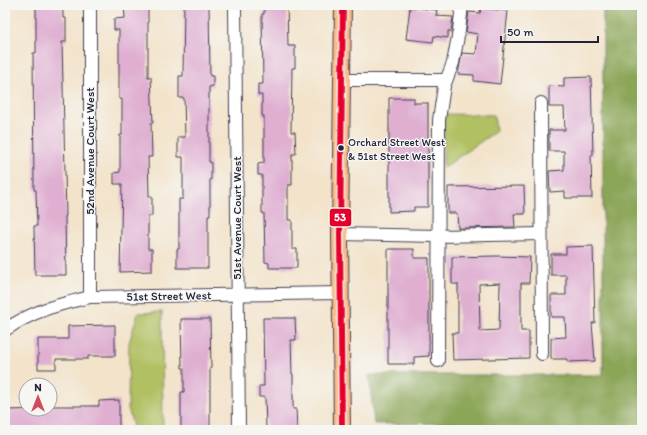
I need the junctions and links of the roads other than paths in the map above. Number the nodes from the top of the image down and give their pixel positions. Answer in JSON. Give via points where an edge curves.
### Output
{"nodes":[{"id":1,"x":90,"y":5,"type":"edge"},
{"id":2,"x":235,"y":5,"type":"edge"},
{"id":3,"x":343,"y":5,"type":"edge"},
{"id":4,"x":462,"y":5,"type":"edge"},
{"id":5,"x":343,"y":80,"type":"junction"},
{"id":6,"x":446,"y":80,"type":"junction"},
{"id":7,"x":540,"y":103,"type":"dead end"},
{"id":8,"x":340,"y":234,"type":"junction"},
{"id":9,"x":540,"y":234,"type":"junction"},
{"id":10,"x":438,"y":236,"type":"junction"},
{"id":11,"x":340,"y":293,"type":"junction"},
{"id":12,"x":237,"y":295,"type":"junction"},
{"id":13,"x":90,"y":297,"type":"junction"},
{"id":14,"x":5,"y":330,"type":"edge"},
{"id":15,"x":542,"y":354,"type":"dead end"},
{"id":16,"x":438,"y":360,"type":"dead end"},
{"id":17,"x":239,"y":430,"type":"edge"},
{"id":18,"x":342,"y":430,"type":"edge"}],
"edges":[{"from":1,"to":13,"type":"street","name":"52nd Avenue Court West"},
{"from":2,"to":12,"type":"street","name":"51st Avenue Court West"},
{"from":3,"to":5,"type":"main road"},
{"from":4,"to":6,"type":"street","via":[[453,63]]},
{"from":5,"to":6,"type":"street"},
{"from":5,"to":8,"type":"main road"},
{"from":6,"to":10,"type":"street","via":[[439,120]]},
{"from":7,"to":9,"type":"street"},
{"from":8,"to":10,"type":"street"},
{"from":8,"to":11,"type":"main road"},
{"from":9,"to":10,"type":"street"},
{"from":9,"to":15,"type":"street"},
{"from":10,"to":16,"type":"street"},
{"from":11,"to":12,"type":"street","name":"51st Street West"},
{"from":11,"to":18,"type":"main road"},
{"from":12,"to":13,"type":"street","name":"51st Street West"},
{"from":12,"to":17,"type":"street","name":"51st Avenue Court West"},
{"from":13,"to":14,"type":"street","name":"51st Street West","via":[[32,314]]}]}
